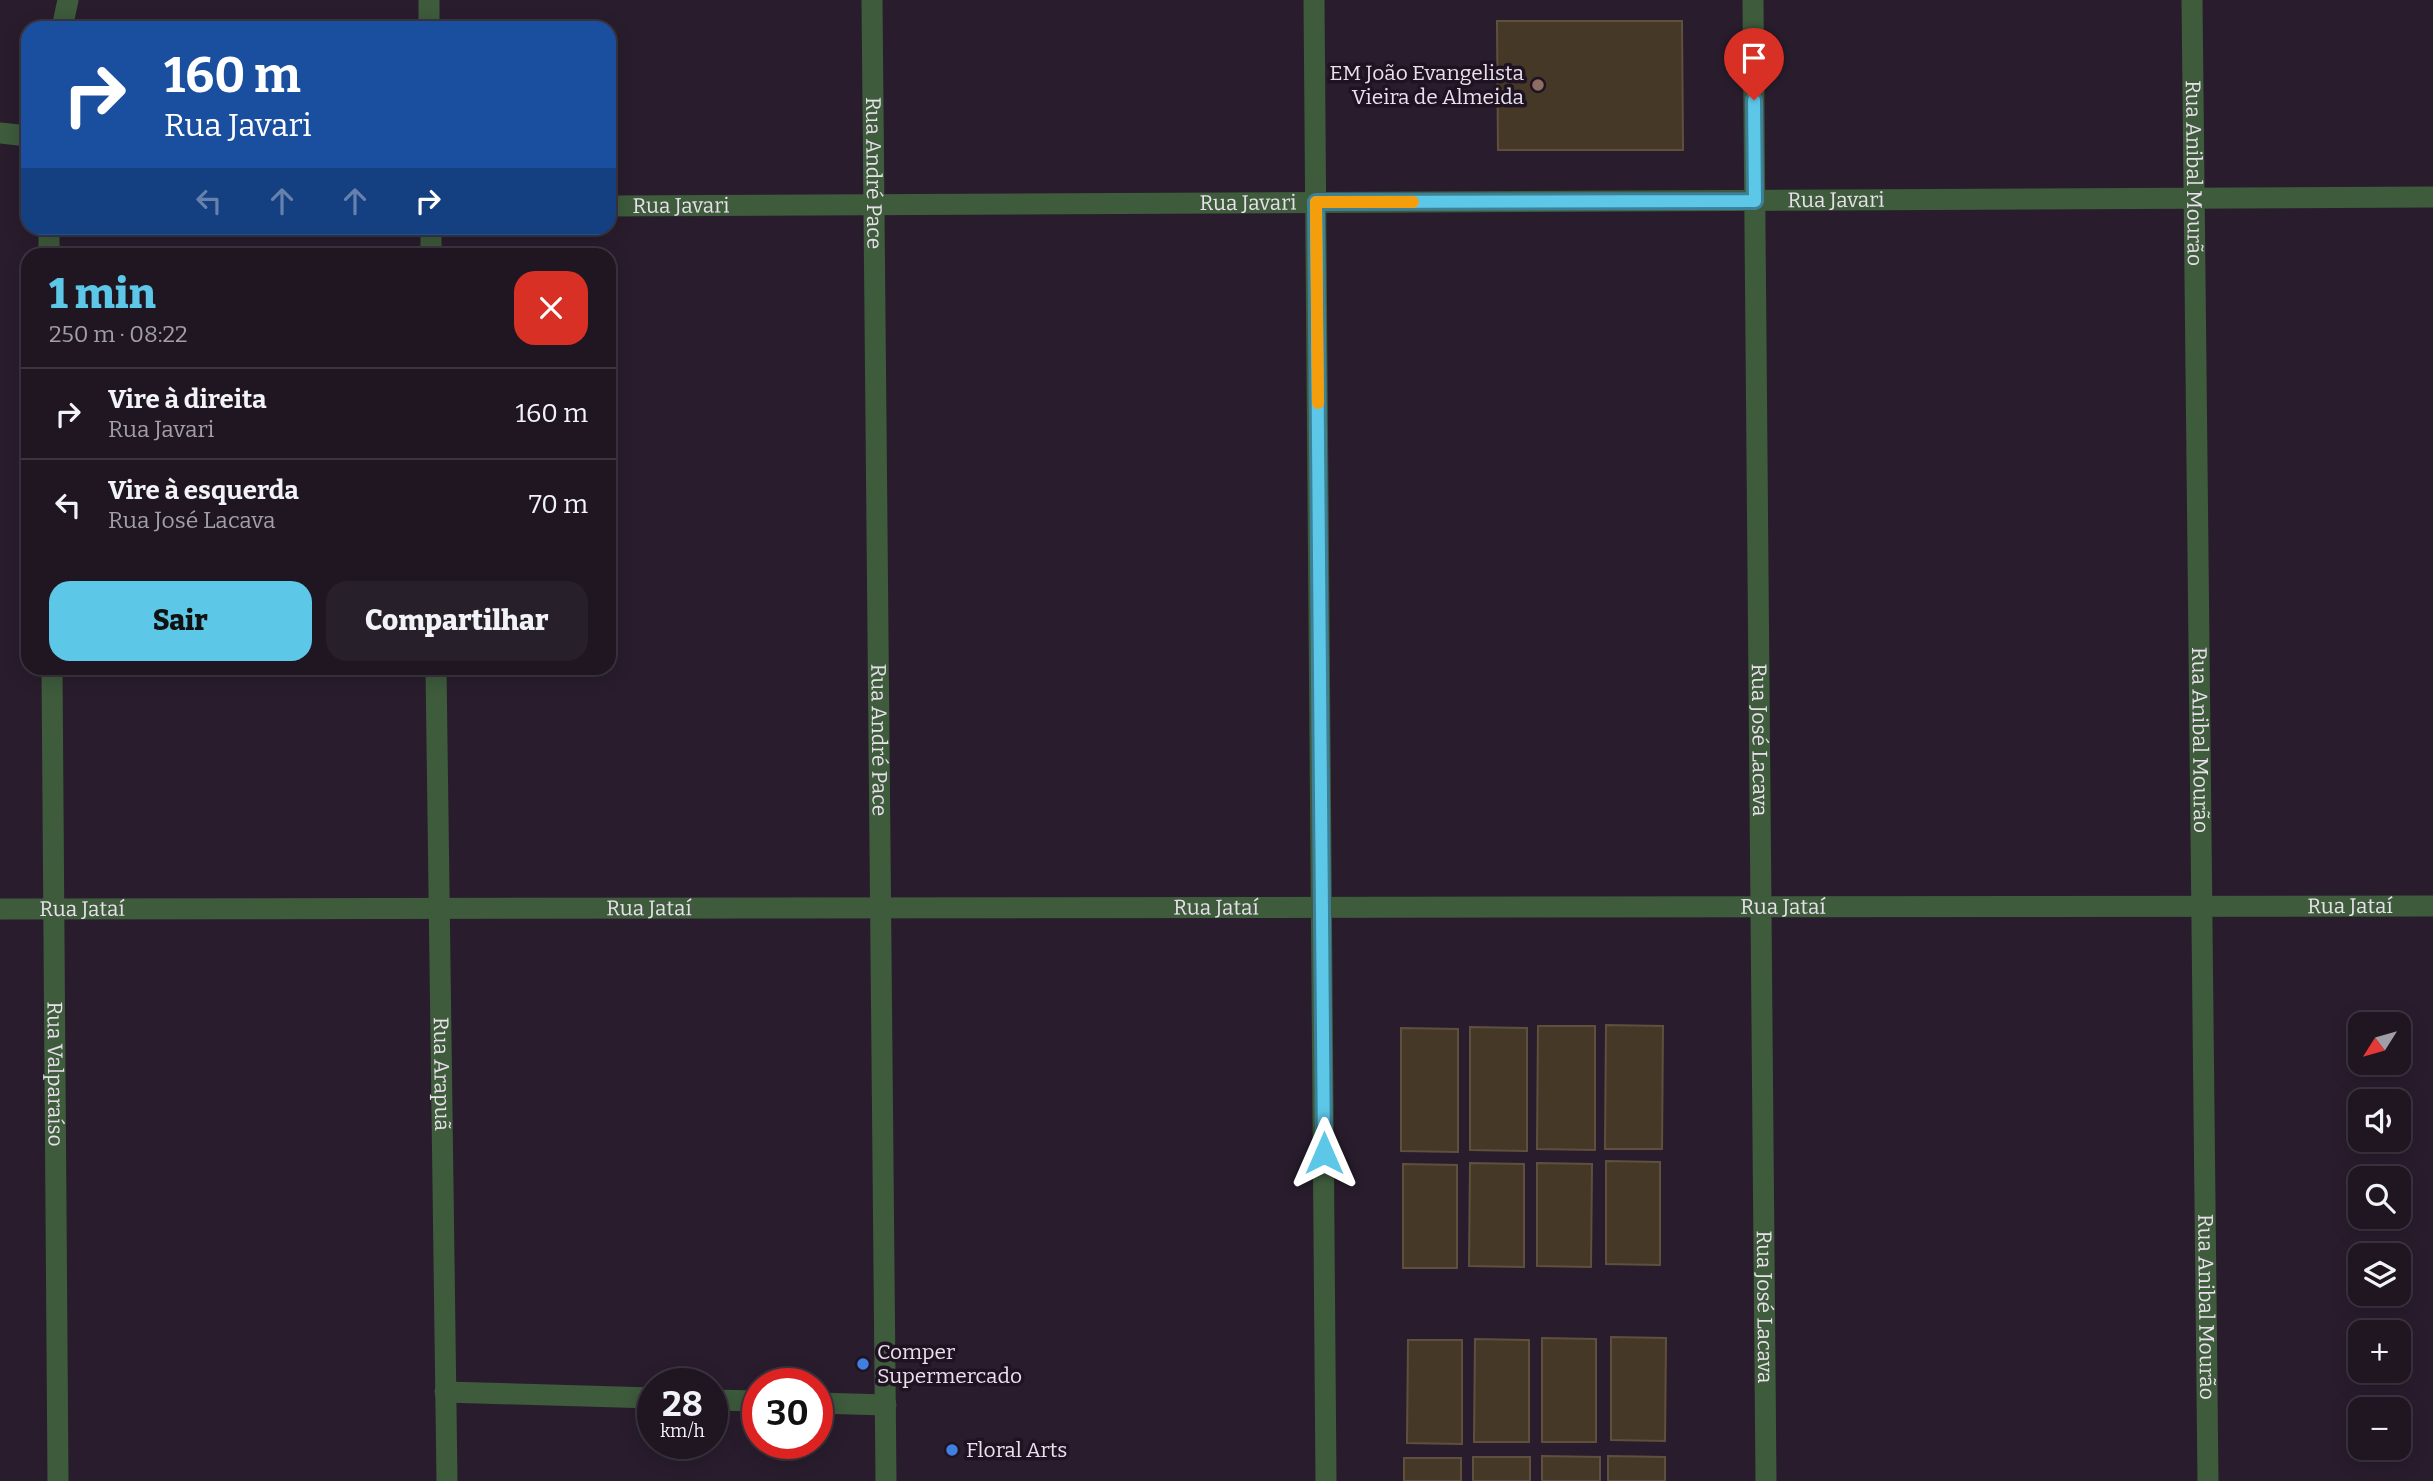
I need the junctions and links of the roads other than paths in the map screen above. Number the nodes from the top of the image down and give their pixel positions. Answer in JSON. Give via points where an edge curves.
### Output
{"nodes":[{"id":1,"x":68,"y":0,"type":"edge"},
{"id":2,"x":429,"y":0,"type":"edge"},
{"id":3,"x":872,"y":0,"type":"edge"},
{"id":4,"x":1314,"y":0,"type":"edge"},
{"id":5,"x":1753,"y":0,"type":"edge"},
{"id":6,"x":2192,"y":0,"type":"edge"},
{"id":7,"x":64,"y":21,"type":"edge"},
{"id":8,"x":429,"y":21,"type":"edge"},
{"id":9,"x":0,"y":133,"type":"edge"},
{"id":10,"x":21,"y":135,"type":"edge"},
{"id":11,"x":2433,"y":197,"type":"edge"},
{"id":12,"x":2194,"y":198,"type":"junction"},
{"id":13,"x":1755,"y":201,"type":"junction"},
{"id":14,"x":1316,"y":202,"type":"junction"},
{"id":15,"x":874,"y":205,"type":"junction"},
{"id":16,"x":616,"y":206,"type":"edge"},
{"id":17,"x":52,"y":675,"type":"edge"},
{"id":18,"x":436,"y":675,"type":"edge"},
{"id":19,"x":1761,"y":906,"type":"junction"},
{"id":20,"x":2202,"y":906,"type":"junction"},
{"id":21,"x":2433,"y":906,"type":"edge"},
{"id":22,"x":881,"y":907,"type":"junction"},
{"id":23,"x":1321,"y":907,"type":"junction"},
{"id":24,"x":54,"y":908,"type":"junction"},
{"id":25,"x":438,"y":908,"type":"junction"},
{"id":26,"x":0,"y":909,"type":"edge"},
{"id":27,"x":445,"y":1392,"type":"junction"},
{"id":28,"x":637,"y":1398,"type":"edge"},
{"id":29,"x":833,"y":1403,"type":"edge"},
{"id":30,"x":886,"y":1405,"type":"junction"},
{"id":31,"x":58,"y":1481,"type":"edge"},
{"id":32,"x":447,"y":1481,"type":"edge"},
{"id":33,"x":886,"y":1481,"type":"edge"},
{"id":34,"x":1326,"y":1481,"type":"edge"},
{"id":35,"x":1766,"y":1481,"type":"edge"},
{"id":36,"x":2208,"y":1481,"type":"edge"}],
"edges":[{"from":1,"to":7,"type":"street"},
{"from":2,"to":8,"type":"street"},
{"from":3,"to":15,"type":"street","name":"Rua André Pace"},
{"from":4,"to":14,"type":"street"},
{"from":5,"to":13,"type":"street","name":"Rua José Lacava"},
{"from":6,"to":12,"type":"street","name":"Rua Anibal Mourão"},
{"from":9,"to":10,"type":"street"},
{"from":11,"to":12,"type":"street","name":"Rua Javari"},
{"from":12,"to":13,"type":"street","name":"Rua Javari"},
{"from":12,"to":20,"type":"street","name":"Rua Anibal Mourão"},
{"from":13,"to":14,"type":"street","name":"Rua Javari"},
{"from":13,"to":19,"type":"street","name":"Rua José Lacava"},
{"from":14,"to":15,"type":"street","name":"Rua Javari"},
{"from":14,"to":23,"type":"street"},
{"from":15,"to":16,"type":"street","name":"Rua Javari"},
{"from":15,"to":22,"type":"street","name":"Rua André Pace"},
{"from":17,"to":24,"type":"street","name":"Rua Valparaíso"},
{"from":18,"to":25,"type":"street","name":"Rua Arapuã"},
{"from":19,"to":20,"type":"street","name":"Rua Jataí"},
{"from":19,"to":23,"type":"street","name":"Rua Jataí"},
{"from":19,"to":35,"type":"street","name":"Rua José Lacava"},
{"from":20,"to":21,"type":"street","name":"Rua Jataí"},
{"from":20,"to":36,"type":"street","name":"Rua Anibal Mourão"},
{"from":22,"to":23,"type":"street","name":"Rua Jataí"},
{"from":22,"to":25,"type":"street","name":"Rua Jataí"},
{"from":22,"to":30,"type":"street","name":"Rua André Pace"},
{"from":23,"to":34,"type":"street"},
{"from":24,"to":25,"type":"street","name":"Rua Jataí"},
{"from":24,"to":26,"type":"street","name":"Rua Jataí"},
{"from":24,"to":31,"type":"street","name":"Rua Valparaíso"},
{"from":25,"to":27,"type":"street","name":"Rua Arapuã"},
{"from":27,"to":28,"type":"street"},
{"from":27,"to":32,"type":"street","name":"Rua Arapuã"},
{"from":29,"to":30,"type":"street"},
{"from":30,"to":33,"type":"street","name":"Rua André Pace"}]}
